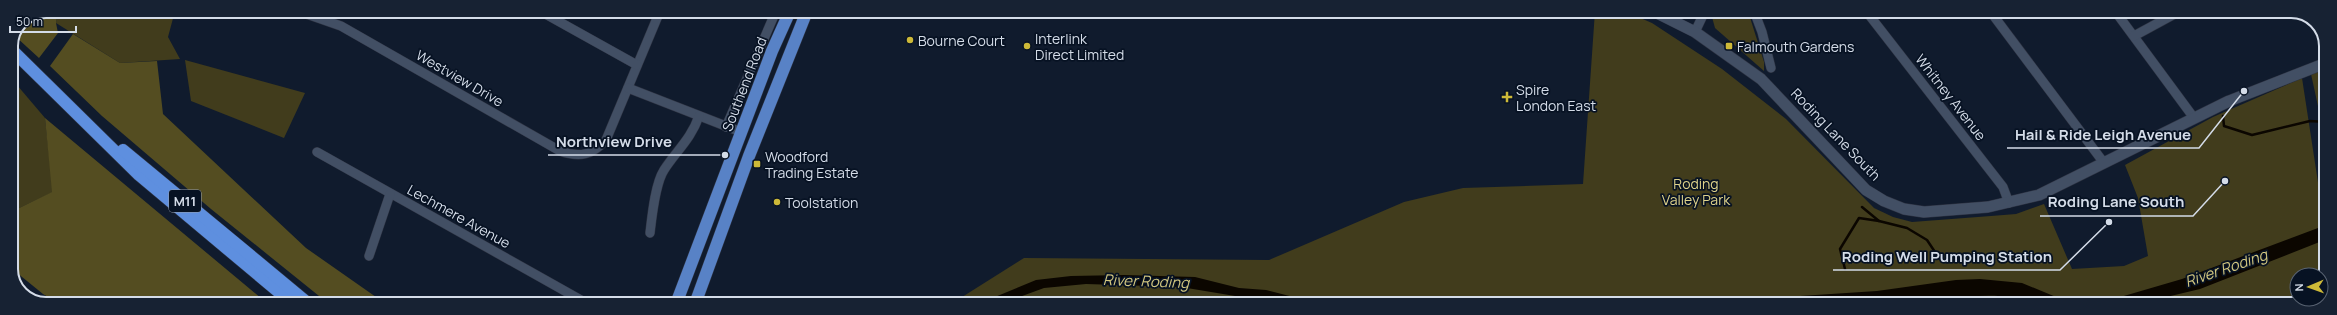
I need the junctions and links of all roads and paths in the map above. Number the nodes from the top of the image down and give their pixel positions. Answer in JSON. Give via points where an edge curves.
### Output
{"nodes":[{"id":1,"x":318,"y":18,"type":"edge"},
{"id":2,"x":553,"y":18,"type":"edge"},
{"id":3,"x":657,"y":18,"type":"edge"},
{"id":4,"x":773,"y":18,"type":"edge"},
{"id":5,"x":787,"y":18,"type":"edge"},
{"id":6,"x":804,"y":18,"type":"edge"},
{"id":7,"x":1667,"y":18,"type":"edge"},
{"id":8,"x":1702,"y":18,"type":"edge"},
{"id":9,"x":1757,"y":18,"type":"edge"},
{"id":10,"x":1871,"y":18,"type":"edge"},
{"id":11,"x":1995,"y":18,"type":"edge"},
{"id":12,"x":2120,"y":18,"type":"edge"},
{"id":13,"x":2167,"y":18,"type":"edge"},
{"id":14,"x":1695,"y":32,"type":"junction"},
{"id":15,"x":2134,"y":36,"type":"junction"},
{"id":16,"x":18,"y":57,"type":"edge"},
{"id":17,"x":637,"y":65,"type":"junction"},
{"id":18,"x":2319,"y":66,"type":"edge"},
{"id":19,"x":1771,"y":68,"type":"dead end"},
{"id":20,"x":628,"y":88,"type":"junction"},
{"id":21,"x":60,"y":98,"type":"junction"},
{"id":22,"x":700,"y":116,"type":"junction"},
{"id":23,"x":2194,"y":118,"type":"junction"},
{"id":24,"x":726,"y":127,"type":"junction"},
{"id":25,"x":741,"y":132,"type":"junction"},
{"id":26,"x":318,"y":152,"type":"dead end"},
{"id":27,"x":2104,"y":164,"type":"junction"},
{"id":28,"x":390,"y":194,"type":"junction"},
{"id":29,"x":2009,"y":203,"type":"junction"},
{"id":30,"x":650,"y":233,"type":"dead end"},
{"id":31,"x":219,"y":243,"type":"junction"},
{"id":32,"x":369,"y":256,"type":"dead end"},
{"id":33,"x":285,"y":297,"type":"edge"},
{"id":34,"x":288,"y":297,"type":"edge"},
{"id":35,"x":301,"y":297,"type":"edge"},
{"id":36,"x":575,"y":297,"type":"edge"},
{"id":37,"x":679,"y":297,"type":"edge"},
{"id":38,"x":698,"y":297,"type":"edge"}],
"edges":[{"from":1,"to":20,"type":"street","name":"Westview Drive","via":[[341,26],[571,155],[584,155],[596,150],[606,140]]},
{"from":2,"to":17,"type":"street"},
{"from":3,"to":17,"type":"street"},
{"from":4,"to":24,"type":"street","name":"Southend Road"},
{"from":5,"to":25,"type":"highway","name":"Southend Road"},
{"from":6,"to":38,"type":"highway"},
{"from":7,"to":14,"type":"street","name":"Roding Lane South"},
{"from":8,"to":14,"type":"street"},
{"from":9,"to":19,"type":"street"},
{"from":10,"to":29,"type":"street","name":"Whitney Avenue","via":[[2003,187]]},
{"from":11,"to":27,"type":"street"},
{"from":12,"to":15,"type":"street"},
{"from":13,"to":15,"type":"street"},
{"from":14,"to":29,"type":"street","name":"Roding Lane South","via":[[1761,79],[1866,190],[1884,201],[1904,209],[1924,212]]},
{"from":15,"to":23,"type":"street"},
{"from":16,"to":21,"type":"highway","number":"M11"},
{"from":17,"to":20,"type":"street"},
{"from":18,"to":23,"type":"street","name":"Roding Lane South","via":[[2267,85]]},
{"from":20,"to":22,"type":"street"},
{"from":21,"to":31,"type":"highway","number":"M11","via":[[138,175]]},
{"from":21,"to":35,"type":"highway","number":"M11"},
{"from":22,"to":24,"type":"street"},
{"from":22,"to":30,"type":"street","via":[[693,132],[663,171],[654,204]]},
{"from":23,"to":27,"type":"street","name":"Roding Lane South"},
{"from":24,"to":25,"type":"street"},
{"from":25,"to":37,"type":"highway","name":"Southend Road"},
{"from":26,"to":28,"type":"street","name":"Lechmere Avenue"},
{"from":27,"to":29,"type":"street","name":"Roding Lane South","via":[[2039,195]]},
{"from":28,"to":32,"type":"street"},
{"from":28,"to":36,"type":"street","name":"Lechmere Avenue"},
{"from":31,"to":33,"type":"highway","number":"M11"},
{"from":31,"to":34,"type":"highway","number":"M11"}]}
